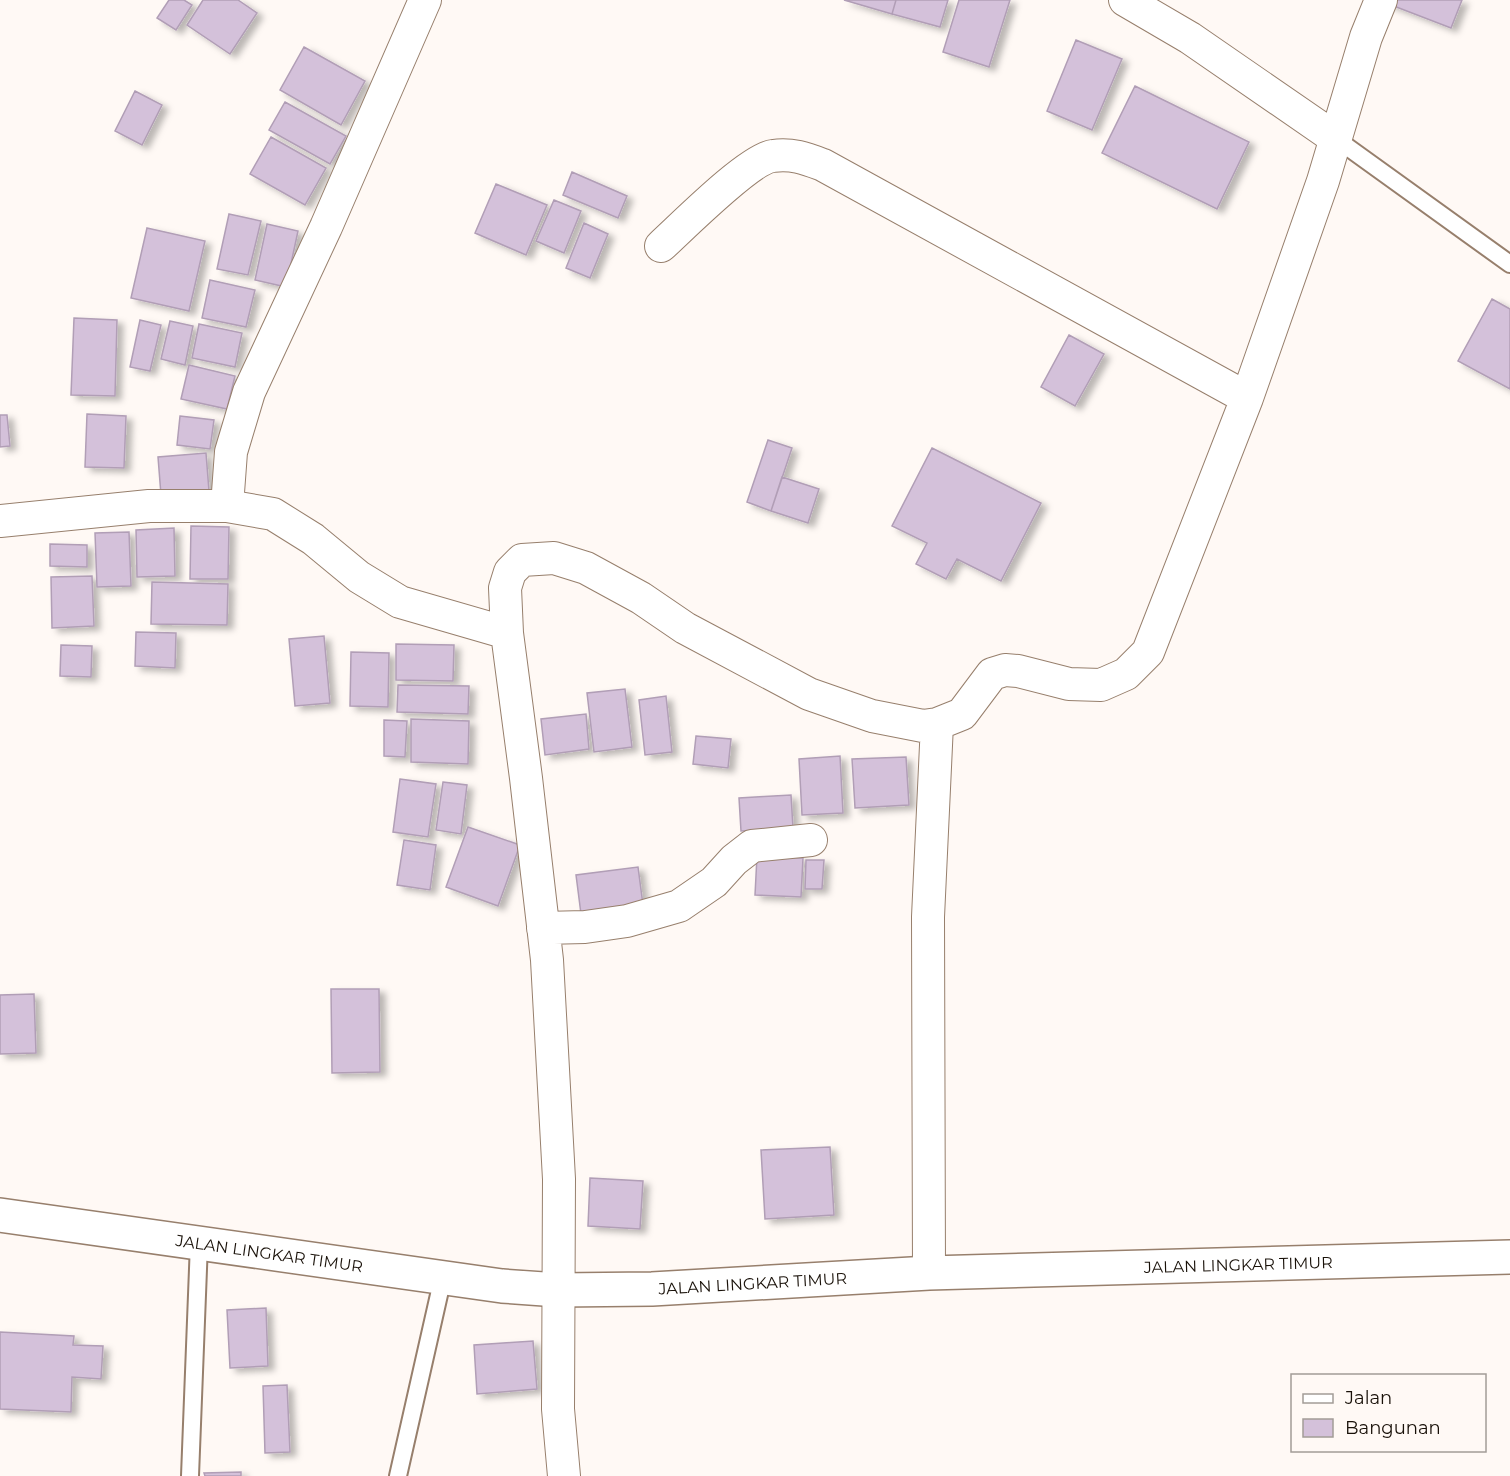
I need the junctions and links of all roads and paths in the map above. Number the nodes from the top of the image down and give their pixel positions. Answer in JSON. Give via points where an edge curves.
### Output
{"nodes":[{"id":1,"x":425,"y":0,"type":"edge"},
{"id":2,"x":1125,"y":0,"type":"edge"},
{"id":3,"x":1381,"y":0,"type":"edge"},
{"id":4,"x":1335,"y":138,"type":"junction"},
{"id":5,"x":661,"y":246,"type":"dead end"},
{"id":6,"x":1510,"y":264,"type":"edge"},
{"id":7,"x":1246,"y":398,"type":"junction"},
{"id":8,"x":227,"y":506,"type":"junction"},
{"id":9,"x":0,"y":521,"type":"edge"},
{"id":10,"x":507,"y":633,"type":"junction"},
{"id":11,"x":937,"y":724,"type":"junction"},
{"id":12,"x":811,"y":840,"type":"dead end"},
{"id":13,"x":543,"y":928,"type":"junction"},
{"id":14,"x":0,"y":1215,"type":"edge"},
{"id":15,"x":199,"y":1243,"type":"junction"},
{"id":16,"x":1510,"y":1257,"type":"edge"},
{"id":17,"x":929,"y":1273,"type":"junction"},
{"id":18,"x":443,"y":1277,"type":"junction"},
{"id":19,"x":558,"y":1290,"type":"junction"},
{"id":20,"x":189,"y":1476,"type":"edge"},
{"id":21,"x":398,"y":1476,"type":"edge"},
{"id":22,"x":564,"y":1476,"type":"edge"}],
"edges":[{"from":1,"to":8,"type":"street","via":[[249,392],[231,452]]},
{"from":2,"to":4,"type":"street","via":[[1190,38]]},
{"from":3,"to":4,"type":"street"},
{"from":4,"to":6,"type":"lane"},
{"from":4,"to":7,"type":"street"},
{"from":5,"to":7,"type":"street","via":[[744,171],[771,156],[795,155],[823,165]]},
{"from":7,"to":11,"type":"street","via":[[1148,652],[1126,674],[1101,685],[1069,684],[1018,671],[992,674],[962,714]]},
{"from":8,"to":9,"type":"street","via":[[149,506]]},
{"from":8,"to":10,"type":"street","via":[[273,514],[400,602]]},
{"from":10,"to":11,"type":"street","via":[[505,588],[510,572],[522,560],[554,558],[586,568],[685,628],[809,694],[872,716],[923,726]]},
{"from":10,"to":13,"type":"street"},
{"from":11,"to":17,"type":"street","via":[[928,917]]},
{"from":12,"to":13,"type":"street","via":[[752,846],[714,882],[679,906],[627,921]]},
{"from":13,"to":19,"type":"street","via":[[559,1179]]},
{"from":14,"to":15,"type":"highway","name":"JALAN LINGKAR TIMUR"},
{"from":15,"to":18,"type":"highway","name":"JALAN LINGKAR TIMUR"},
{"from":15,"to":20,"type":"lane"},
{"from":16,"to":17,"type":"highway","name":"JALAN LINGKAR TIMUR"},
{"from":17,"to":19,"type":"highway","name":"JALAN LINGKAR TIMUR","via":[[652,1289]]},
{"from":18,"to":19,"type":"highway","name":"JALAN LINGKAR TIMUR"},
{"from":18,"to":21,"type":"lane"},
{"from":19,"to":22,"type":"street","via":[[558,1409]]}]}
